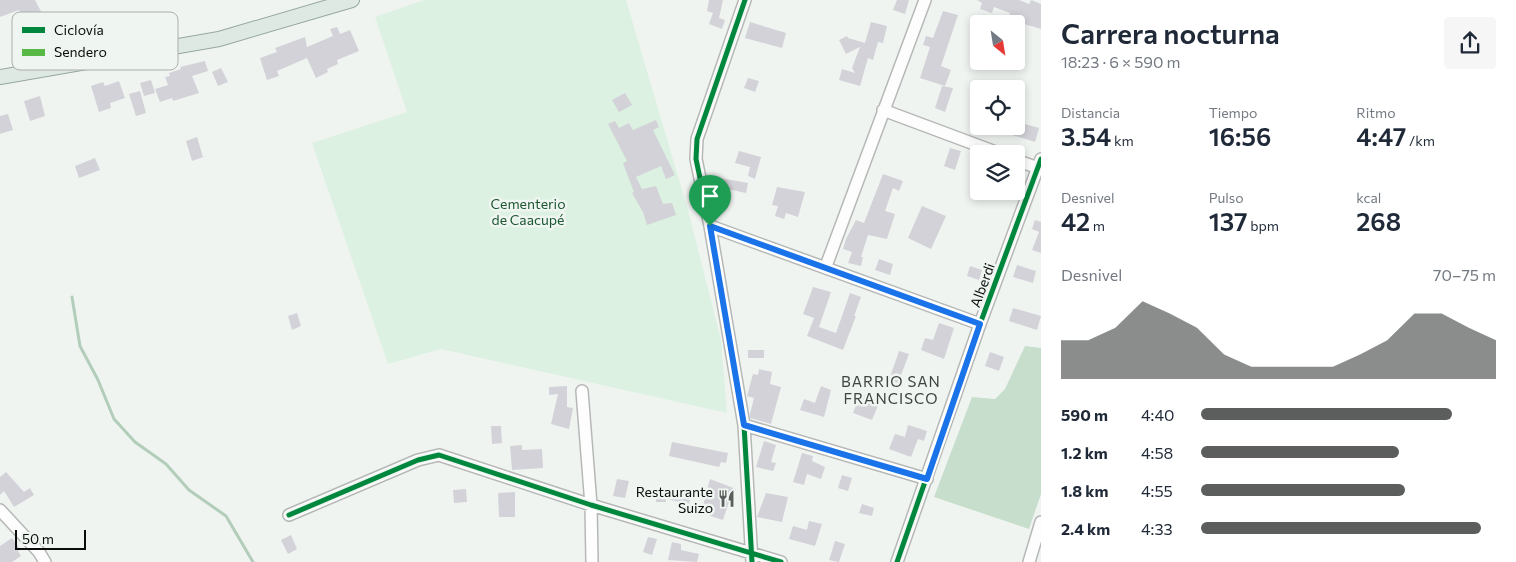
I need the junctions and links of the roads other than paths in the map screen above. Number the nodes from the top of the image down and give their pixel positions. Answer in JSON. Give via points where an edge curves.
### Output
{"nodes":[{"id":1,"x":352,"y":0,"type":"edge"},
{"id":2,"x":745,"y":0,"type":"edge"},
{"id":3,"x":924,"y":0,"type":"edge"},
{"id":4,"x":178,"y":46,"type":"edge"},
{"id":5,"x":40,"y":70,"type":"edge"},
{"id":6,"x":0,"y":77,"type":"edge"},
{"id":7,"x":883,"y":110,"type":"junction"},
{"id":8,"x":977,"y":145,"type":"edge"},
{"id":9,"x":1025,"y":162,"type":"edge"},
{"id":10,"x":1040,"y":165,"type":"edge"},
{"id":11,"x":710,"y":226,"type":"junction"},
{"id":12,"x":826,"y":266,"type":"junction"},
{"id":13,"x":980,"y":324,"type":"junction"},
{"id":14,"x":582,"y":391,"type":"dead end"},
{"id":15,"x":744,"y":425,"type":"junction"},
{"id":16,"x":927,"y":479,"type":"junction"},
{"id":17,"x":591,"y":505,"type":"junction"},
{"id":18,"x":0,"y":510,"type":"edge"},
{"id":19,"x":290,"y":515,"type":"dead end"},
{"id":20,"x":1041,"y":522,"type":"edge"},
{"id":21,"x":751,"y":558,"type":"edge"},
{"id":22,"x":45,"y":562,"type":"edge"},
{"id":23,"x":592,"y":562,"type":"edge"},
{"id":24,"x":781,"y":562,"type":"edge"},
{"id":25,"x":897,"y":562,"type":"edge"},
{"id":26,"x":1029,"y":562,"type":"edge"}],
"edges":[{"from":1,"to":4,"type":"main road","via":[[219,39]]},
{"from":2,"to":11,"type":"street","via":[[697,139],[696,159]]},
{"from":3,"to":7,"type":"street"},
{"from":5,"to":6,"type":"main road"},
{"from":7,"to":8,"type":"street"},
{"from":7,"to":12,"type":"street"},
{"from":9,"to":10,"type":"street"},
{"from":10,"to":13,"type":"street","name":"Alberdi"},
{"from":11,"to":12,"type":"street"},
{"from":11,"to":15,"type":"street"},
{"from":12,"to":13,"type":"street"},
{"from":13,"to":16,"type":"street","name":"Alberdi"},
{"from":14,"to":17,"type":"street"},
{"from":15,"to":16,"type":"street"},
{"from":15,"to":21,"type":"street"},
{"from":16,"to":25,"type":"street","name":"Alberdi"},
{"from":17,"to":19,"type":"street","via":[[440,455],[418,460]]},
{"from":17,"to":21,"type":"street"},
{"from":17,"to":23,"type":"street"},
{"from":18,"to":22,"type":"street"},
{"from":20,"to":26,"type":"street"},
{"from":21,"to":24,"type":"street"}]}
